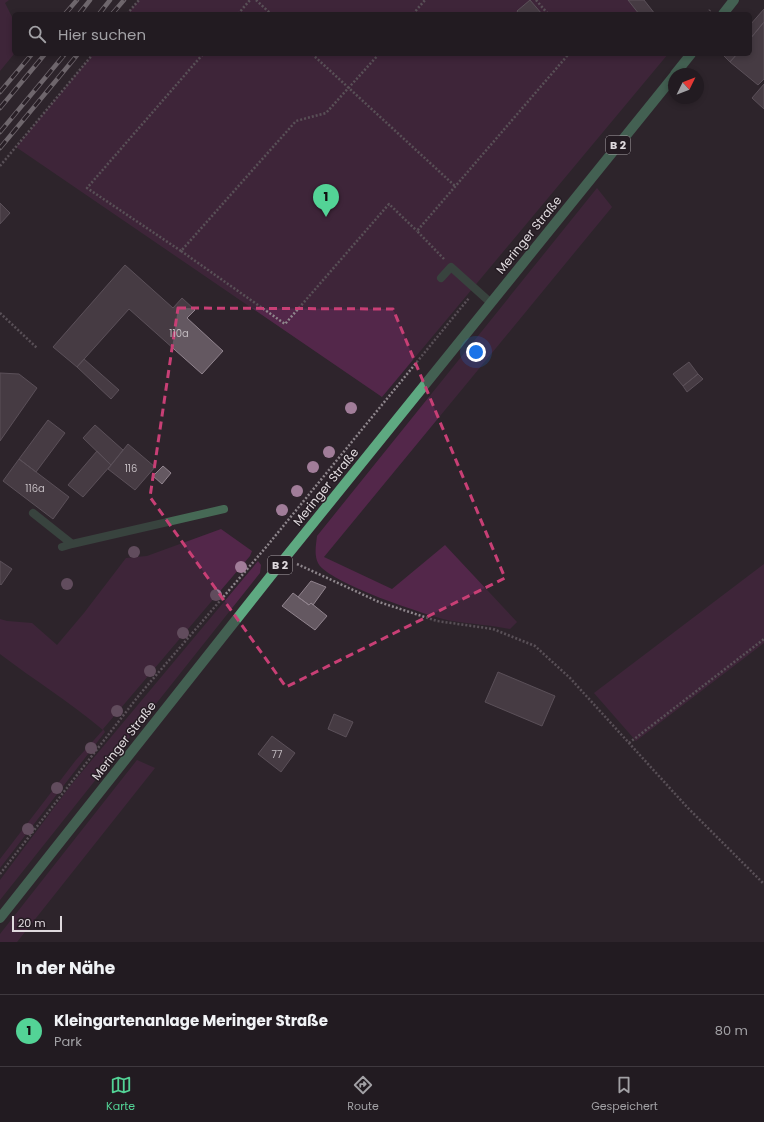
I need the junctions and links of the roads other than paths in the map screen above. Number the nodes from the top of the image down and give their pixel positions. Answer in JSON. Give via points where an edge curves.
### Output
{"nodes":[{"id":1,"x":734,"y":0,"type":"edge"},
{"id":2,"x":725,"y":12,"type":"edge"},
{"id":3,"x":689,"y":56,"type":"edge"},
{"id":4,"x":680,"y":68,"type":"edge"},
{"id":5,"x":668,"y":84,"type":"edge"},
{"id":6,"x":441,"y":278,"type":"dead end"},
{"id":7,"x":491,"y":303,"type":"junction"},
{"id":8,"x":224,"y":509,"type":"dead end"},
{"id":9,"x":33,"y":513,"type":"dead end"},
{"id":10,"x":72,"y":544,"type":"junction"},
{"id":11,"x":62,"y":547,"type":"dead end"},
{"id":12,"x":0,"y":918,"type":"edge"}],
"edges":[{"from":1,"to":2,"type":"main road"},
{"from":3,"to":4,"type":"main road","name":"Meringer Straße","number":"B 2"},
{"from":5,"to":7,"type":"main road","name":"Meringer Straße","number":"B 2"},
{"from":6,"to":7,"type":"lane","via":[[451,267]]},
{"from":7,"to":12,"type":"main road","name":"Meringer Straße","number":"B 2"},
{"from":8,"to":10,"type":"lane"},
{"from":9,"to":10,"type":"lane"},
{"from":10,"to":11,"type":"lane"}]}
